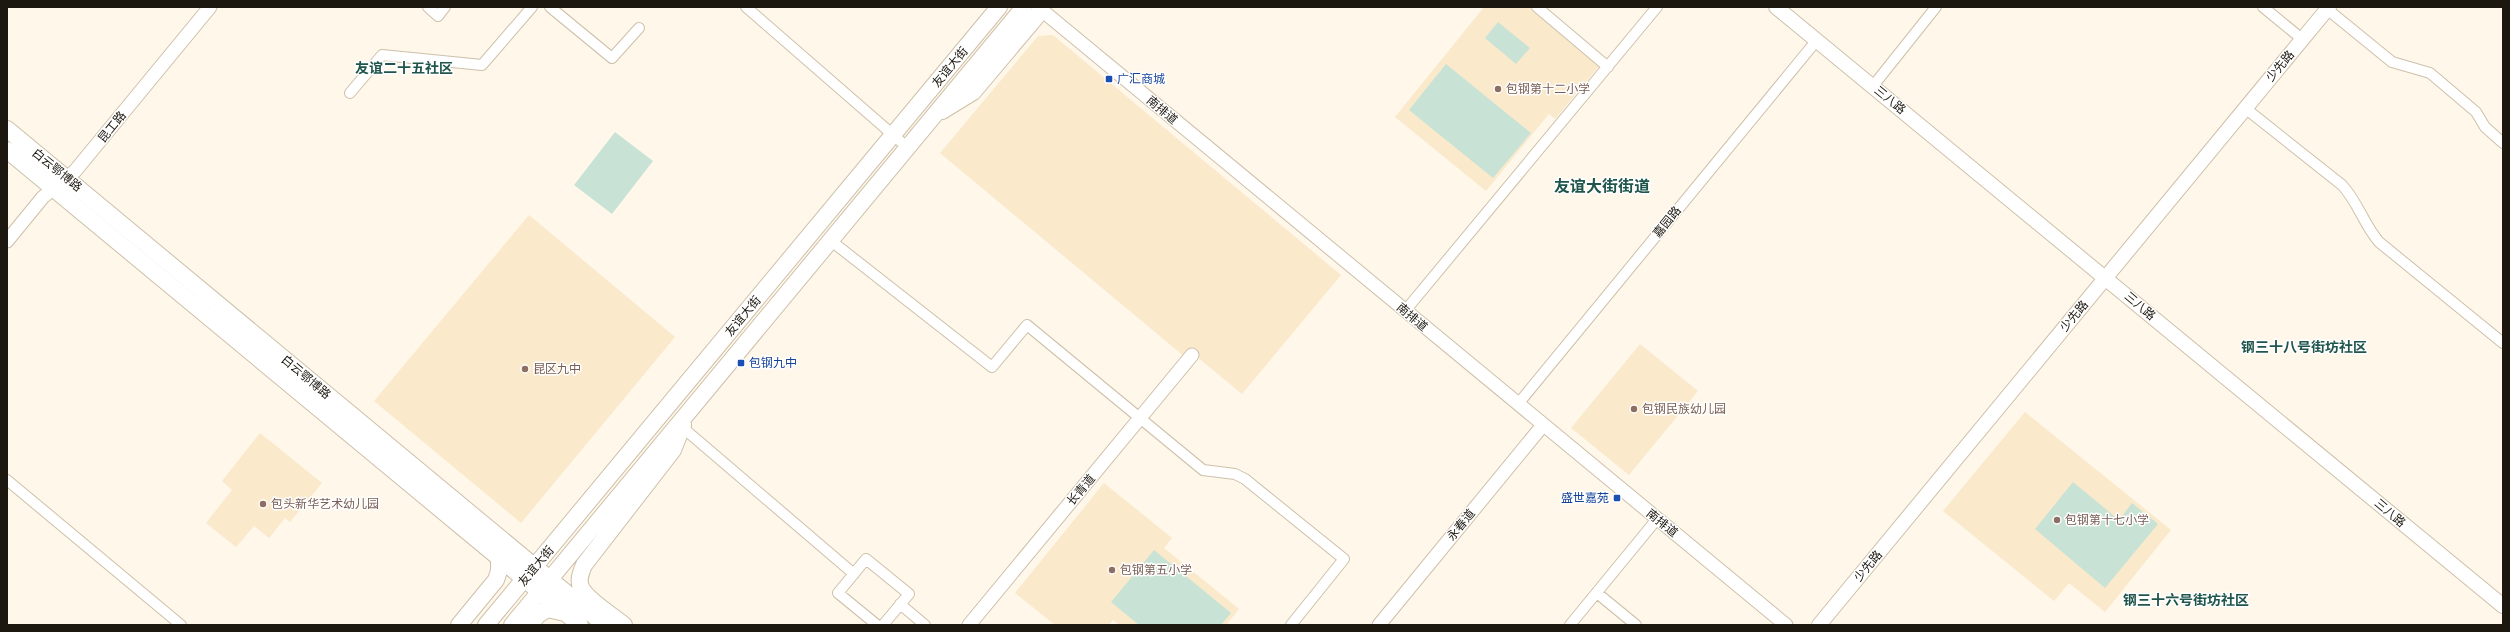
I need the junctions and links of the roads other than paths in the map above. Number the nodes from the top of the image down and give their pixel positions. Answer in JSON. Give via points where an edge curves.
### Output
{"nodes":[{"id":1,"x":210,"y":7,"type":"edge"},
{"id":2,"x":428,"y":7,"type":"edge"},
{"id":3,"x":445,"y":7,"type":"edge"},
{"id":4,"x":532,"y":7,"type":"edge"},
{"id":5,"x":550,"y":7,"type":"edge"},
{"id":6,"x":746,"y":7,"type":"edge"},
{"id":7,"x":999,"y":7,"type":"edge"},
{"id":8,"x":1024,"y":7,"type":"edge"},
{"id":9,"x":1537,"y":7,"type":"edge"},
{"id":10,"x":1657,"y":7,"type":"edge"},
{"id":11,"x":1776,"y":7,"type":"edge"},
{"id":12,"x":1936,"y":7,"type":"edge"},
{"id":13,"x":2263,"y":7,"type":"edge"},
{"id":14,"x":1040,"y":8,"type":"edge"},
{"id":15,"x":2328,"y":8,"type":"edge"},
{"id":16,"x":639,"y":28,"type":"dead end"},
{"id":17,"x":2302,"y":39,"type":"junction"},
{"id":18,"x":1817,"y":40,"type":"junction"},
{"id":19,"x":1608,"y":67,"type":"junction"},
{"id":20,"x":1873,"y":86,"type":"junction"},
{"id":21,"x":350,"y":93,"type":"dead end"},
{"id":22,"x":2245,"y":108,"type":"junction"},
{"id":23,"x":930,"y":118,"type":"junction"},
{"id":24,"x":7,"y":129,"type":"edge"},
{"id":25,"x":893,"y":135,"type":"junction"},
{"id":26,"x":2503,"y":143,"type":"edge"},
{"id":27,"x":907,"y":147,"type":"junction"},
{"id":28,"x":7,"y":150,"type":"edge"},
{"id":29,"x":67,"y":178,"type":"junction"},
{"id":30,"x":54,"y":188,"type":"junction"},
{"id":31,"x":830,"y":240,"type":"junction"},
{"id":32,"x":7,"y":241,"type":"edge"},
{"id":33,"x":2106,"y":278,"type":"junction"},
{"id":34,"x":1405,"y":311,"type":"junction"},
{"id":35,"x":2503,"y":343,"type":"edge"},
{"id":36,"x":1192,"y":355,"type":"dead end"},
{"id":37,"x":1518,"y":404,"type":"junction"},
{"id":38,"x":1140,"y":418,"type":"junction"},
{"id":39,"x":685,"y":420,"type":"junction"},
{"id":40,"x":1543,"y":425,"type":"junction"},
{"id":41,"x":7,"y":480,"type":"edge"},
{"id":42,"x":1657,"y":519,"type":"junction"},
{"id":43,"x":499,"y":558,"type":"junction"},
{"id":44,"x":530,"y":573,"type":"junction"},
{"id":45,"x":854,"y":574,"type":"junction"},
{"id":46,"x":545,"y":586,"type":"junction"},
{"id":47,"x":1597,"y":593,"type":"junction"},
{"id":48,"x":900,"y":604,"type":"junction"},
{"id":49,"x":2503,"y":606,"type":"edge"},
{"id":50,"x":566,"y":613,"type":"junction"},
{"id":51,"x":181,"y":625,"type":"edge"},
{"id":52,"x":459,"y":625,"type":"edge"},
{"id":53,"x":486,"y":625,"type":"edge"},
{"id":54,"x":512,"y":625,"type":"edge"},
{"id":55,"x":530,"y":625,"type":"edge"},
{"id":56,"x":580,"y":625,"type":"edge"},
{"id":57,"x":604,"y":625,"type":"edge"},
{"id":58,"x":624,"y":625,"type":"edge"},
{"id":59,"x":877,"y":625,"type":"edge"},
{"id":60,"x":883,"y":625,"type":"edge"},
{"id":61,"x":925,"y":625,"type":"edge"},
{"id":62,"x":969,"y":625,"type":"edge"},
{"id":63,"x":1291,"y":625,"type":"edge"},
{"id":64,"x":1379,"y":625,"type":"edge"},
{"id":65,"x":1570,"y":625,"type":"edge"},
{"id":66,"x":1636,"y":625,"type":"edge"},
{"id":67,"x":1786,"y":625,"type":"edge"},
{"id":68,"x":1819,"y":625,"type":"edge"}],
"edges":[{"from":1,"to":29,"type":"street","name":"昆工路"},
{"from":2,"to":3,"type":"street","via":[[438,16]]},
{"from":4,"to":21,"type":"street","via":[[482,65],[382,55]]},
{"from":5,"to":16,"type":"street","via":[[612,58]]},
{"from":6,"to":25,"type":"street"},
{"from":7,"to":25,"type":"main road","name":"友谊大街"},
{"from":8,"to":23,"type":"main road","name":"友谊大街"},
{"from":9,"to":19,"type":"street"},
{"from":10,"to":19,"type":"street"},
{"from":11,"to":18,"type":"main road","name":"三八路"},
{"from":12,"to":20,"type":"street"},
{"from":13,"to":17,"type":"street"},
{"from":14,"to":23,"type":"main road","via":[[973,92]]},
{"from":14,"to":34,"type":"street","name":"南排道"},
{"from":15,"to":17,"type":"main road","name":"少先路"},
{"from":15,"to":26,"type":"street","via":[[2392,62],[2430,73],[2476,112],[2485,127]]},
{"from":17,"to":22,"type":"main road","name":"少先路"},
{"from":18,"to":20,"type":"main road","name":"三八路"},
{"from":18,"to":37,"type":"street","name":"嘉园路"},
{"from":19,"to":34,"type":"street"},
{"from":20,"to":33,"type":"main road","name":"三八路"},
{"from":22,"to":33,"type":"main road","name":"少先路"},
{"from":22,"to":35,"type":"street","via":[[2342,185],[2370,232],[2383,246]]},
{"from":23,"to":27,"type":"main road","name":"友谊大街"},
{"from":24,"to":29,"type":"main road","name":"白云鄂博路"},
{"from":25,"to":27,"type":"street"},
{"from":25,"to":44,"type":"main road","name":"友谊大街"},
{"from":27,"to":31,"type":"main road","name":"友谊大街"},
{"from":28,"to":30,"type":"main road","name":"白云鄂博路"},
{"from":29,"to":30,"type":"street","name":"昆工路"},
{"from":29,"to":44,"type":"main road","name":"白云鄂博路"},
{"from":30,"to":32,"type":"street","name":"昆工路","via":[[43,197]]},
{"from":30,"to":43,"type":"main road","name":"白云鄂博路"},
{"from":31,"to":38,"type":"street","via":[[992,367],[1027,325]]},
{"from":31,"to":39,"type":"main road","name":"友谊大街"},
{"from":33,"to":49,"type":"main road","name":"三八路"},
{"from":33,"to":68,"type":"main road","name":"少先路"},
{"from":34,"to":37,"type":"street","name":"南排道"},
{"from":36,"to":38,"type":"street","name":"长青道"},
{"from":37,"to":40,"type":"street","name":"南排道"},
{"from":38,"to":62,"type":"street","name":"长青道"},
{"from":38,"to":63,"type":"street","via":[[1203,470],[1235,474],[1245,479],[1344,559]]},
{"from":39,"to":45,"type":"street"},
{"from":39,"to":46,"type":"main road","name":"友谊大街"},
{"from":39,"to":58,"type":"main road","via":[[673,450],[584,565],[580,575],[580,584],[584,592]]},
{"from":40,"to":42,"type":"street","name":"南排道"},
{"from":40,"to":64,"type":"street","name":"永春道"},
{"from":41,"to":51,"type":"street"},
{"from":42,"to":47,"type":"street"},
{"from":42,"to":67,"type":"street","name":"南排道"},
{"from":43,"to":44,"type":"main road","name":"白云鄂博路"},
{"from":43,"to":52,"type":"main road","via":[[496,580]]},
{"from":44,"to":46,"type":"main road","name":"白云鄂博路"},
{"from":44,"to":53,"type":"main road","name":"友谊大街"},
{"from":45,"to":48,"type":"street","via":[[866,559],[909,594]]},
{"from":45,"to":59,"type":"street","via":[[838,593]]},
{"from":46,"to":50,"type":"main road","name":"白云鄂博路"},
{"from":46,"to":54,"type":"main road","name":"友谊大街"},
{"from":46,"to":57,"type":"main road","name":"白云鄂博路"},
{"from":47,"to":65,"type":"street"},
{"from":47,"to":66,"type":"street"},
{"from":48,"to":60,"type":"street"},
{"from":48,"to":61,"type":"street"},
{"from":50,"to":55,"type":"main road","via":[[547,609]]},
{"from":50,"to":56,"type":"main road","name":"白云鄂博路"}]}
